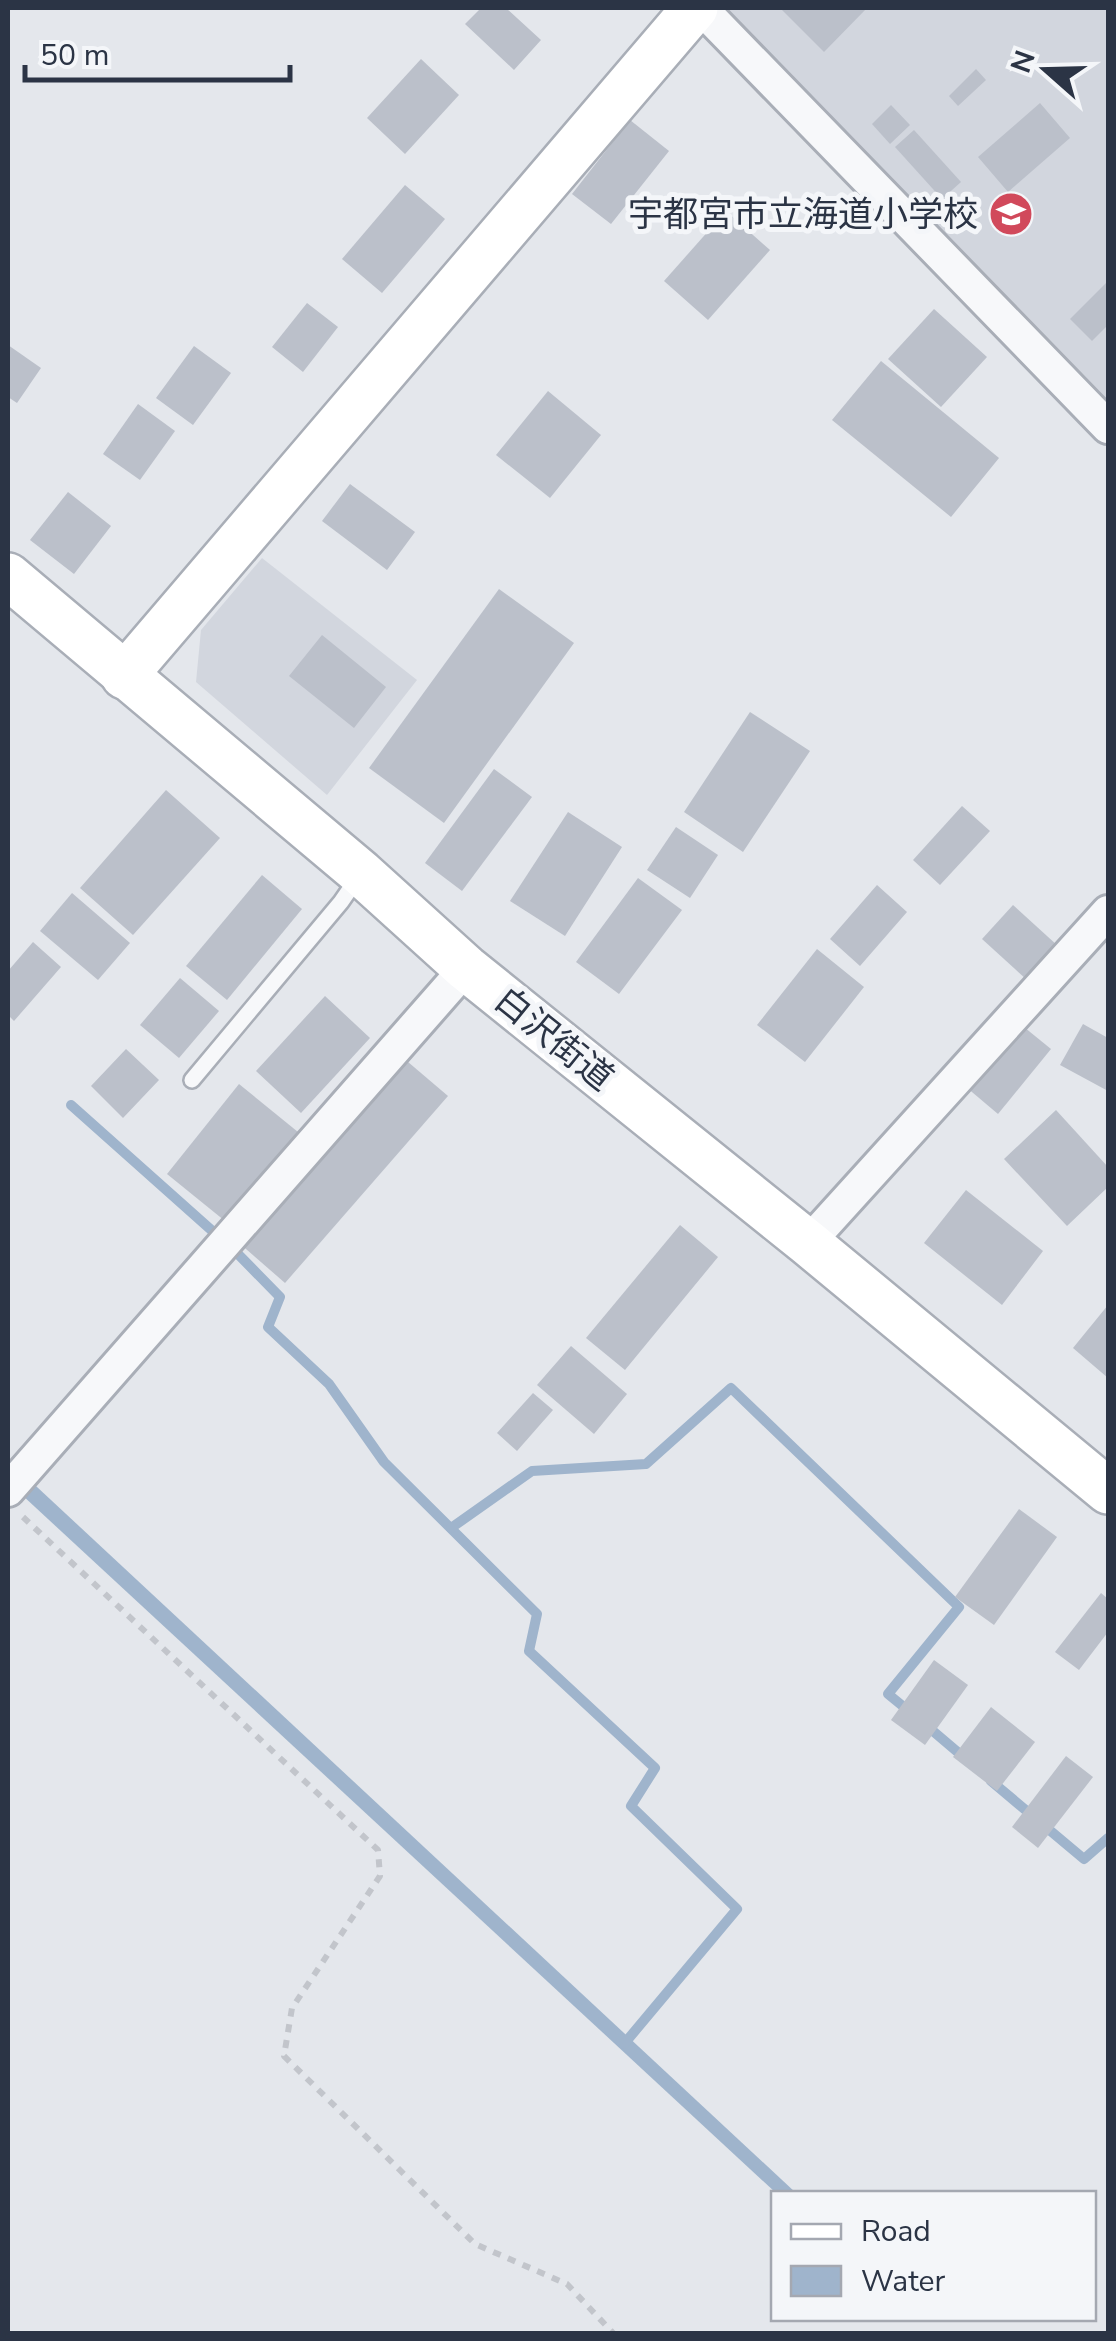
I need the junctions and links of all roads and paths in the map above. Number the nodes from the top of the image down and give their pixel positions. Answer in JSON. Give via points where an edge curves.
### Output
{"nodes":[{"id":1,"x":698,"y":8,"type":"edge"},
{"id":2,"x":1108,"y":427,"type":"edge"},
{"id":3,"x":8,"y":576,"type":"edge"},
{"id":4,"x":124,"y":676,"type":"junction"},
{"id":5,"x":361,"y":873,"type":"junction"},
{"id":6,"x":1108,"y":912,"type":"edge"},
{"id":7,"x":466,"y":968,"type":"junction"},
{"id":8,"x":192,"y":1080,"type":"dead end"},
{"id":9,"x":808,"y":1242,"type":"junction"},
{"id":10,"x":1108,"y":1491,"type":"edge"},
{"id":11,"x":15,"y":1503,"type":"edge"},
{"id":12,"x":614,"y":2334,"type":"edge"}],
"edges":[{"from":1,"to":2,"type":"street"},
{"from":1,"to":4,"type":"main road"},
{"from":3,"to":4,"type":"main road","name":"白沢街道"},
{"from":4,"to":5,"type":"main road","name":"白沢街道"},
{"from":5,"to":7,"type":"main road","name":"白沢街道"},
{"from":5,"to":8,"type":"lane"},
{"from":6,"to":9,"type":"street"},
{"from":7,"to":9,"type":"main road","name":"白沢街道"},
{"from":7,"to":11,"type":"street"},
{"from":9,"to":10,"type":"main road","name":"白沢街道"},
{"from":11,"to":12,"type":"path","via":[[378,1850],[380,1876],[292,2008],[284,2056],[475,2244],[567,2284]]}]}
